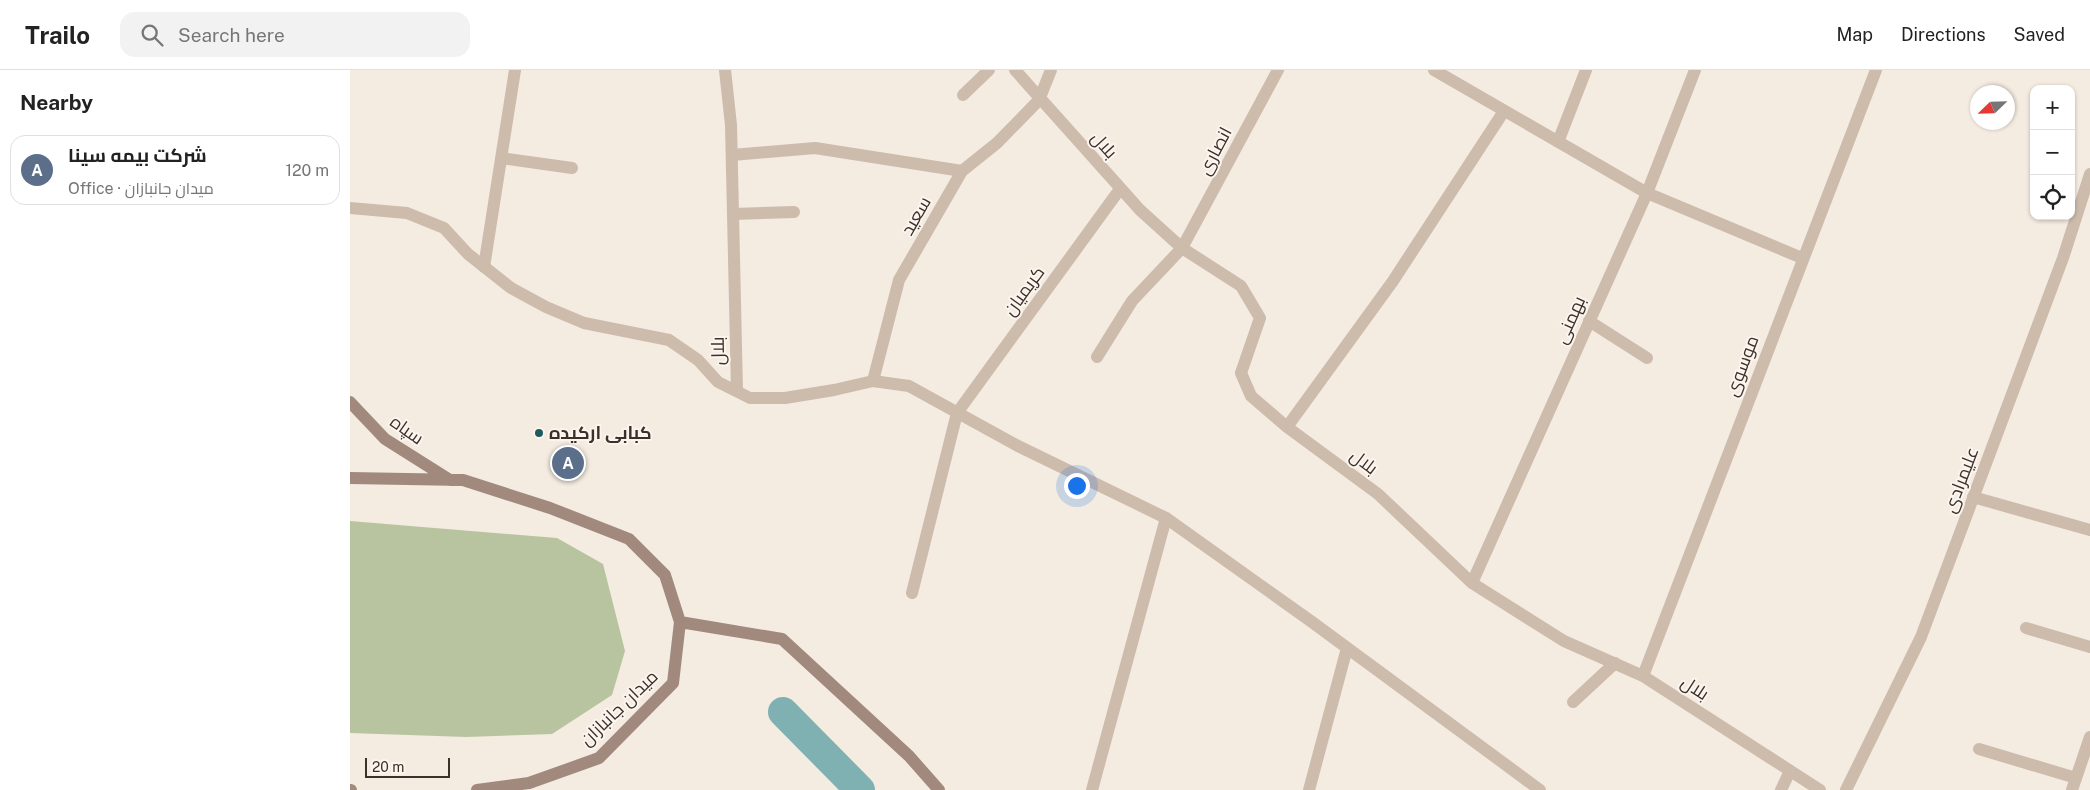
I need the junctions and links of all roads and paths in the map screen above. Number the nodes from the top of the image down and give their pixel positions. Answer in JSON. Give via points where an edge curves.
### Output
{"nodes":[{"id":1,"x":515,"y":70,"type":"edge"},
{"id":2,"x":725,"y":70,"type":"edge"},
{"id":3,"x":989,"y":70,"type":"edge"},
{"id":4,"x":1015,"y":70,"type":"edge"},
{"id":5,"x":1051,"y":70,"type":"edge"},
{"id":6,"x":1278,"y":70,"type":"edge"},
{"id":7,"x":1434,"y":70,"type":"edge"},
{"id":8,"x":1586,"y":70,"type":"edge"},
{"id":9,"x":1695,"y":70,"type":"edge"},
{"id":10,"x":1876,"y":70,"type":"edge"},
{"id":11,"x":963,"y":95,"type":"dead end"},
{"id":12,"x":1040,"y":100,"type":"junction"},
{"id":13,"x":1504,"y":111,"type":"junction"},
{"id":14,"x":1558,"y":142,"type":"junction"},
{"id":15,"x":732,"y":155,"type":"junction"},
{"id":16,"x":501,"y":158,"type":"junction"},
{"id":17,"x":572,"y":168,"type":"dead end"},
{"id":18,"x":962,"y":171,"type":"junction"},
{"id":19,"x":2090,"y":174,"type":"edge"},
{"id":20,"x":1120,"y":188,"type":"junction"},
{"id":21,"x":1647,"y":193,"type":"junction"},
{"id":22,"x":350,"y":208,"type":"edge"},
{"id":23,"x":794,"y":212,"type":"dead end"},
{"id":24,"x":733,"y":214,"type":"junction"},
{"id":25,"x":1182,"y":248,"type":"junction"},
{"id":26,"x":1802,"y":258,"type":"junction"},
{"id":27,"x":484,"y":267,"type":"junction"},
{"id":28,"x":1589,"y":321,"type":"junction"},
{"id":29,"x":1097,"y":357,"type":"dead end"},
{"id":30,"x":1647,"y":358,"type":"dead end"},
{"id":31,"x":873,"y":381,"type":"junction"},
{"id":32,"x":737,"y":391,"type":"junction"},
{"id":33,"x":350,"y":402,"type":"edge"},
{"id":34,"x":957,"y":413,"type":"junction"},
{"id":35,"x":1287,"y":427,"type":"junction"},
{"id":36,"x":350,"y":478,"type":"edge"},
{"id":37,"x":450,"y":480,"type":"junction"},
{"id":38,"x":1973,"y":497,"type":"junction"},
{"id":39,"x":1166,"y":518,"type":"junction"},
{"id":40,"x":2090,"y":530,"type":"edge"},
{"id":41,"x":1472,"y":583,"type":"junction"},
{"id":42,"x":912,"y":593,"type":"dead end"},
{"id":43,"x":680,"y":622,"type":"junction"},
{"id":44,"x":2026,"y":628,"type":"dead end"},
{"id":45,"x":2090,"y":647,"type":"edge"},
{"id":46,"x":1347,"y":648,"type":"junction"},
{"id":47,"x":1615,"y":664,"type":"junction"},
{"id":48,"x":1643,"y":676,"type":"junction"},
{"id":49,"x":1573,"y":702,"type":"dead end"},
{"id":50,"x":2089,"y":745,"type":"edge"},
{"id":51,"x":1979,"y":749,"type":"dead end"},
{"id":52,"x":1790,"y":770,"type":"junction"},
{"id":53,"x":2076,"y":778,"type":"junction"},
{"id":54,"x":477,"y":790,"type":"edge"},
{"id":55,"x":939,"y":790,"type":"edge"},
{"id":56,"x":1092,"y":790,"type":"edge"},
{"id":57,"x":1310,"y":790,"type":"edge"},
{"id":58,"x":1540,"y":790,"type":"edge"},
{"id":59,"x":1781,"y":790,"type":"edge"},
{"id":60,"x":1820,"y":790,"type":"edge"},
{"id":61,"x":1846,"y":790,"type":"edge"},
{"id":62,"x":2072,"y":790,"type":"edge"}],
"edges":[{"from":1,"to":16,"type":"street"},
{"from":2,"to":15,"type":"street","name":"بلال"},
{"from":3,"to":11,"type":"street"},
{"from":4,"to":12,"type":"street","name":"بلال"},
{"from":5,"to":12,"type":"street"},
{"from":6,"to":25,"type":"street","name":"انصاری"},
{"from":7,"to":13,"type":"street"},
{"from":8,"to":14,"type":"street"},
{"from":9,"to":21,"type":"street","name":"بهمنی"},
{"from":10,"to":26,"type":"street","name":"موسوی"},
{"from":12,"to":18,"type":"street","name":"سعید","via":[[997,143]]},
{"from":12,"to":20,"type":"street","name":"بلال"},
{"from":13,"to":14,"type":"street"},
{"from":13,"to":35,"type":"street","via":[[1393,280]]},
{"from":14,"to":21,"type":"street"},
{"from":15,"to":18,"type":"street","via":[[815,148]]},
{"from":15,"to":24,"type":"street","name":"بلال"},
{"from":16,"to":17,"type":"street"},
{"from":16,"to":27,"type":"street"},
{"from":18,"to":31,"type":"street","name":"سعید","via":[[899,280]]},
{"from":19,"to":38,"type":"street","name":"علیمرادی","via":[[2063,258]]},
{"from":20,"to":25,"type":"street","name":"بلال"},
{"from":20,"to":34,"type":"street","name":"کریمیان"},
{"from":21,"to":26,"type":"street"},
{"from":21,"to":28,"type":"street","name":"بهمنی"},
{"from":22,"to":27,"type":"street","via":[[407,213],[444,228]]},
{"from":23,"to":24,"type":"street"},
{"from":24,"to":32,"type":"street","name":"بلال"},
{"from":25,"to":29,"type":"street","name":"انصاری","via":[[1132,301]]},
{"from":25,"to":35,"type":"street","name":"بلال","via":[[1241,286],[1260,318],[1241,373],[1251,396]]},
{"from":26,"to":48,"type":"street","name":"موسوی"},
{"from":27,"to":32,"type":"street","via":[[511,288],[584,323],[670,340],[698,360],[718,382]]},
{"from":28,"to":30,"type":"street"},
{"from":28,"to":41,"type":"street","name":"بهمنی"},
{"from":31,"to":32,"type":"street","via":[[785,398],[750,398]]},
{"from":31,"to":34,"type":"street","via":[[909,386]]},
{"from":33,"to":37,"type":"main road","name":"سپاه","via":[[385,440]]},
{"from":34,"to":39,"type":"street"},
{"from":34,"to":42,"type":"street"},
{"from":35,"to":41,"type":"street","name":"بلال","via":[[1378,494]]},
{"from":36,"to":37,"type":"main road","name":"میدان جانبازان"},
{"from":37,"to":43,"type":"main road","name":"میدان جانبازان","via":[[463,480],[541,505],[628,539],[665,575]]},
{"from":38,"to":40,"type":"street"},
{"from":38,"to":61,"type":"street","name":"علیمرادی","via":[[1921,637]]},
{"from":39,"to":46,"type":"street"},
{"from":39,"to":56,"type":"street"},
{"from":41,"to":47,"type":"street","name":"بلال","via":[[1564,641]]},
{"from":43,"to":54,"type":"main road","name":"میدان جانبازان","via":[[673,683],[599,758],[529,783]]},
{"from":43,"to":55,"type":"main road","via":[[782,639],[909,756]]},
{"from":44,"to":45,"type":"street"},
{"from":46,"to":57,"type":"street"},
{"from":46,"to":58,"type":"street"},
{"from":47,"to":48,"type":"street","name":"بلال"},
{"from":47,"to":49,"type":"street"},
{"from":48,"to":52,"type":"street","name":"بلال"},
{"from":50,"to":53,"type":"street"},
{"from":51,"to":53,"type":"street"},
{"from":52,"to":59,"type":"street"},
{"from":52,"to":60,"type":"street","name":"بلال"},
{"from":53,"to":62,"type":"street"}]}
